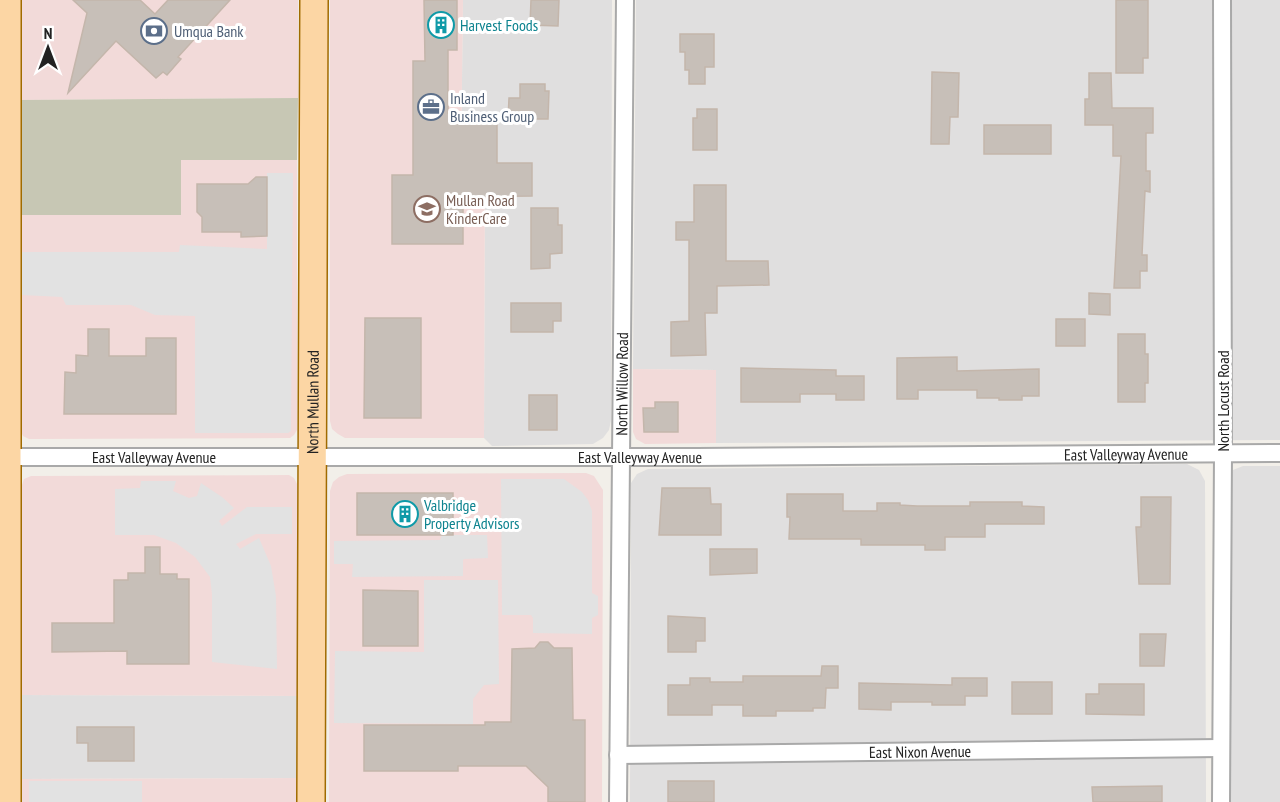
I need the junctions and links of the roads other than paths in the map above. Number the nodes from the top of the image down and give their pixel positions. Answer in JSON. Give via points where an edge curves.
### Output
{"nodes":[{"id":1,"x":7,"y":0,"type":"edge"},
{"id":2,"x":314,"y":0,"type":"edge"},
{"id":3,"x":625,"y":0,"type":"edge"},
{"id":4,"x":1222,"y":0,"type":"edge"},
{"id":5,"x":1280,"y":453,"type":"edge"},
{"id":6,"x":1223,"y":454,"type":"junction"},
{"id":7,"x":4,"y":457,"type":"edge"},
{"id":8,"x":312,"y":457,"type":"junction"},
{"id":9,"x":621,"y":457,"type":"junction"},
{"id":10,"x":1220,"y":748,"type":"junction"},
{"id":11,"x":618,"y":755,"type":"junction"},
{"id":12,"x":7,"y":802,"type":"edge"},
{"id":13,"x":311,"y":802,"type":"edge"},
{"id":14,"x":618,"y":802,"type":"edge"},
{"id":15,"x":1221,"y":802,"type":"edge"}],
"edges":[{"from":1,"to":7,"type":"main road"},
{"from":2,"to":8,"type":"main road","name":"North Mullan Road"},
{"from":3,"to":9,"type":"street","name":"North Willow Road"},
{"from":4,"to":6,"type":"street","name":"North Locust Road"},
{"from":5,"to":6,"type":"street","name":"East Valleyway Avenue"},
{"from":6,"to":9,"type":"street","name":"East Valleyway Avenue"},
{"from":6,"to":10,"type":"street","name":"North Locust Road"},
{"from":7,"to":8,"type":"street","name":"East Valleyway Avenue"},
{"from":7,"to":12,"type":"main road"},
{"from":8,"to":9,"type":"street","name":"East Valleyway Avenue"},
{"from":8,"to":13,"type":"main road","name":"North Mullan Road"},
{"from":9,"to":11,"type":"street","name":"North Willow Road"},
{"from":10,"to":11,"type":"street","name":"East Nixon Avenue"},
{"from":10,"to":15,"type":"street","name":"North Locust Road"},
{"from":11,"to":14,"type":"street","name":"North Willow Road"}]}
